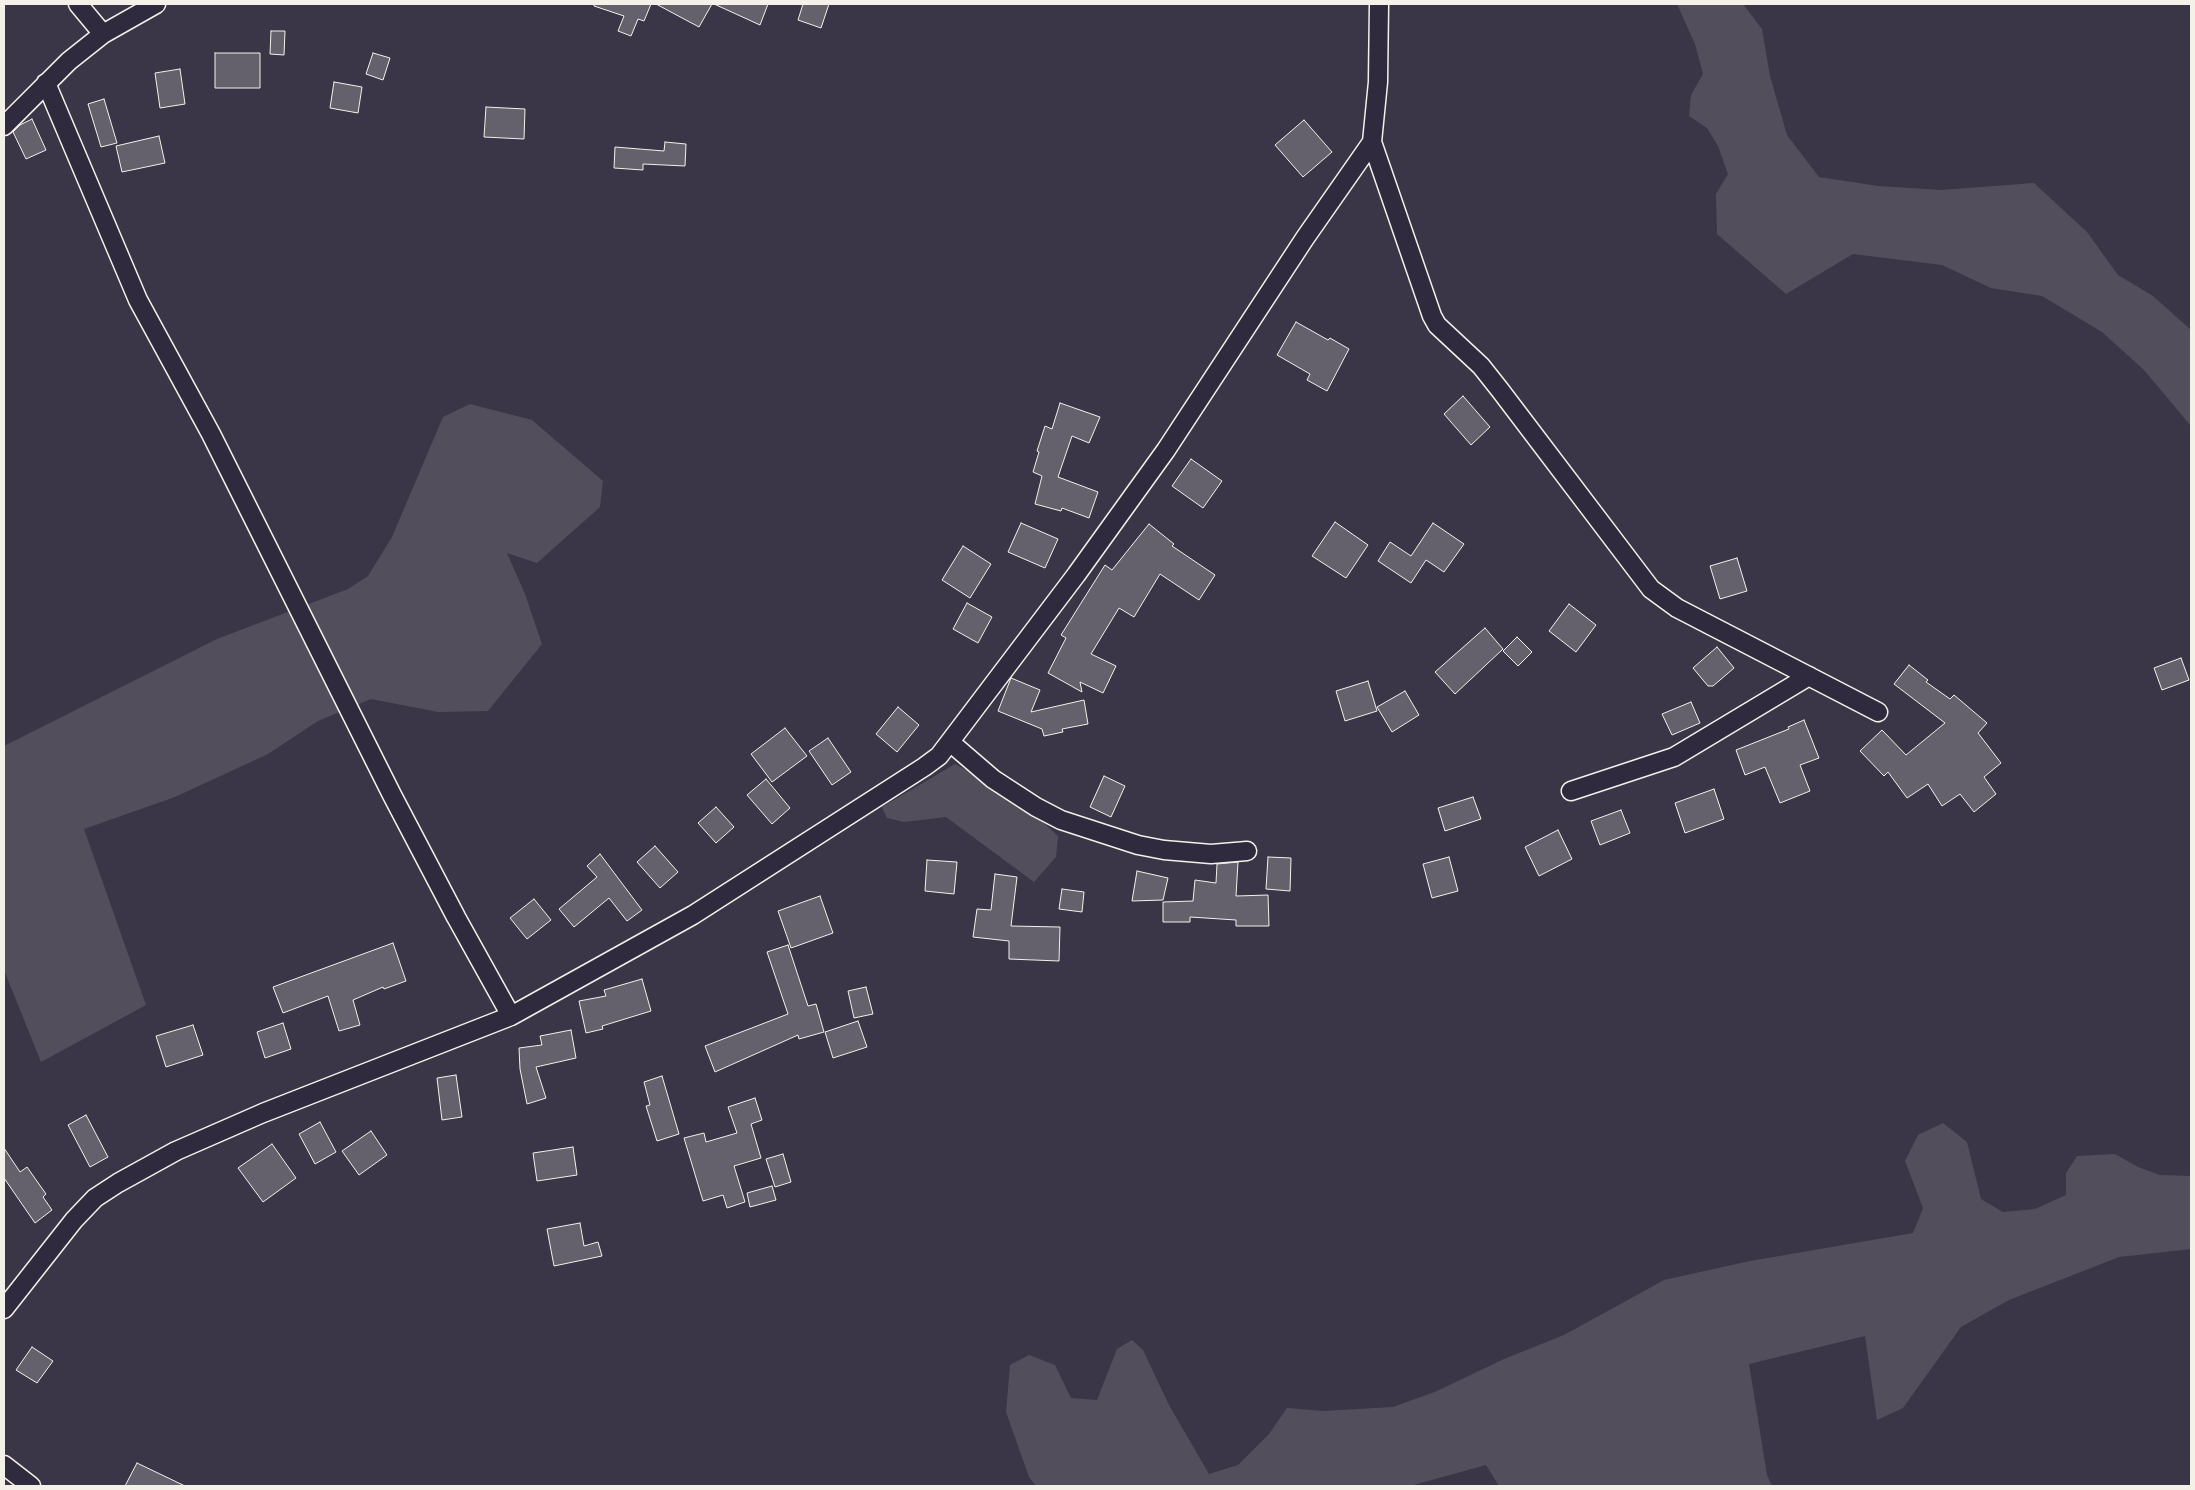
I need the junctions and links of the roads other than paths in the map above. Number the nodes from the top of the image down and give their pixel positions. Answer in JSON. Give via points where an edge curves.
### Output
{"nodes":[{"id":1,"x":78,"y":4,"type":"edge"},
{"id":2,"x":156,"y":4,"type":"edge"},
{"id":3,"x":1379,"y":4,"type":"edge"},
{"id":4,"x":103,"y":34,"type":"junction"},
{"id":5,"x":46,"y":83,"type":"junction"},
{"id":6,"x":4,"y":126,"type":"edge"},
{"id":7,"x":1372,"y":142,"type":"junction"},
{"id":8,"x":1809,"y":676,"type":"junction"},
{"id":9,"x":1878,"y":712,"type":"dead end"},
{"id":10,"x":950,"y":742,"type":"junction"},
{"id":11,"x":1571,"y":791,"type":"dead end"},
{"id":12,"x":1247,"y":851,"type":"dead end"},
{"id":13,"x":511,"y":1016,"type":"junction"},
{"id":14,"x":4,"y":1309,"type":"edge"},
{"id":15,"x":4,"y":1465,"type":"edge"},
{"id":16,"x":4,"y":1480,"type":"edge"},
{"id":17,"x":7,"y":1486,"type":"edge"},
{"id":18,"x":31,"y":1486,"type":"edge"}],
"edges":[{"from":1,"to":4,"type":"street"},
{"from":2,"to":4,"type":"street"},
{"from":3,"to":7,"type":"street","via":[[1378,82]]},
{"from":4,"to":5,"type":"street"},
{"from":5,"to":6,"type":"street"},
{"from":5,"to":13,"type":"street","via":[[138,300],[211,434],[428,864]]},
{"from":7,"to":8,"type":"street","via":[[1432,316],[1481,366],[1640,576],[1661,598],[1677,608]]},
{"from":7,"to":10,"type":"street","via":[[1166,450],[1076,576]]},
{"from":8,"to":9,"type":"street"},
{"from":8,"to":11,"type":"street","via":[[1674,756]]},
{"from":10,"to":12,"type":"street","via":[[993,779],[1061,820],[1164,850],[1211,854]]},
{"from":10,"to":13,"type":"street","via":[[924,767],[693,915]]},
{"from":13,"to":14,"type":"street","via":[[263,1113],[176,1151],[118,1183],[95,1198],[74,1220]]},
{"from":15,"to":18,"type":"street"},
{"from":16,"to":17,"type":"street"}]}
